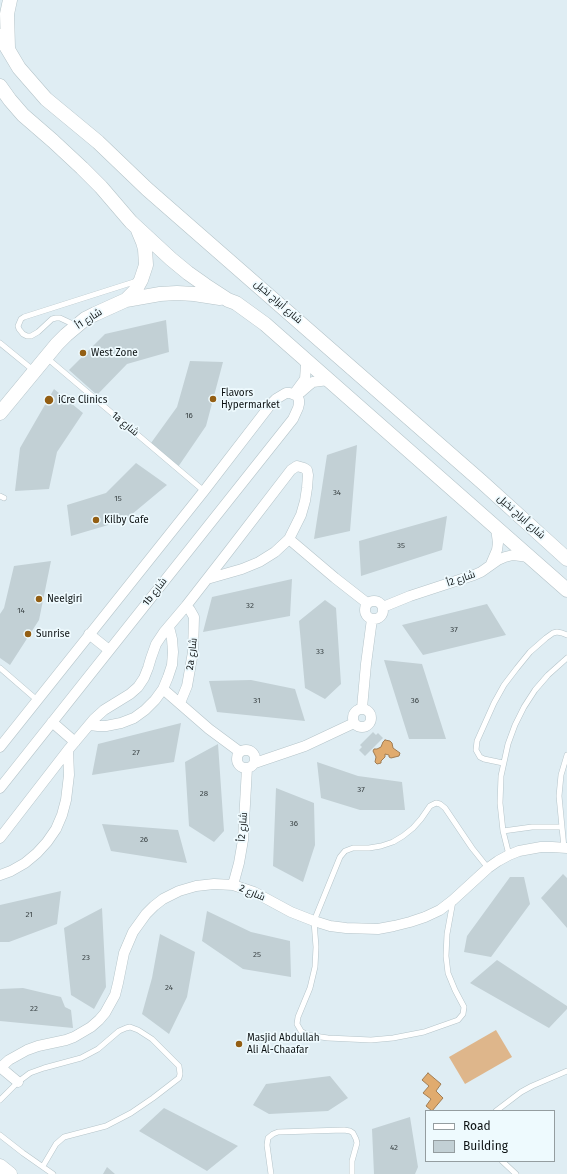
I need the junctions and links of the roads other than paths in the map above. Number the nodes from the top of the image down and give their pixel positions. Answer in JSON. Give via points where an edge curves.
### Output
{"nodes":[{"id":1,"x":10,"y":0,"type":"edge"},
{"id":2,"x":0,"y":36,"type":"edge"},
{"id":3,"x":8,"y":51,"type":"junction"},
{"id":4,"x":0,"y":86,"type":"edge"},
{"id":5,"x":131,"y":222,"type":"junction"},
{"id":6,"x":141,"y":280,"type":"junction"},
{"id":7,"x":126,"y":300,"type":"junction"},
{"id":8,"x":228,"y":300,"type":"junction"},
{"id":9,"x":76,"y":326,"type":"junction"},
{"id":10,"x":0,"y":343,"type":"edge"},
{"id":11,"x":46,"y":357,"type":"junction"},
{"id":12,"x":304,"y":358,"type":"junction"},
{"id":13,"x":35,"y":371,"type":"junction"},
{"id":14,"x":328,"y":380,"type":"junction"},
{"id":15,"x":295,"y":395,"type":"junction"},
{"id":16,"x":5,"y":402,"type":"edge"},
{"id":17,"x":0,"y":413,"type":"edge"},
{"id":18,"x":204,"y":491,"type":"junction"},
{"id":19,"x":496,"y":528,"type":"junction"},
{"id":20,"x":289,"y":539,"type":"junction"},
{"id":21,"x":528,"y":557,"type":"junction"},
{"id":22,"x":567,"y":559,"type":"edge"},
{"id":23,"x":491,"y":564,"type":"junction"},
{"id":24,"x":207,"y":579,"type":"junction"},
{"id":25,"x":567,"y":590,"type":"edge"},
{"id":26,"x":367,"y":603,"type":"junction"},
{"id":27,"x":186,"y":606,"type":"junction"},
{"id":28,"x":383,"y":607,"type":"junction"},
{"id":29,"x":372,"y":619,"type":"junction"},
{"id":30,"x":169,"y":627,"type":"junction"},
{"id":31,"x":89,"y":634,"type":"junction"},
{"id":32,"x":567,"y":635,"type":"edge"},
{"id":33,"x":109,"y":650,"type":"junction"},
{"id":34,"x":567,"y":658,"type":"edge"},
{"id":35,"x":0,"y":668,"type":"edge"},
{"id":36,"x":163,"y":689,"type":"junction"},
{"id":37,"x":37,"y":700,"type":"junction"},
{"id":38,"x":180,"y":703,"type":"junction"},
{"id":39,"x":362,"y":708,"type":"junction"},
{"id":40,"x":52,"y":722,"type":"junction"},
{"id":41,"x":354,"y":723,"type":"junction"},
{"id":42,"x":90,"y":725,"type":"junction"},
{"id":43,"x":13,"y":730,"type":"junction"},
{"id":44,"x":0,"y":735,"type":"edge"},
{"id":45,"x":75,"y":742,"type":"junction"},
{"id":46,"x":0,"y":747,"type":"edge"},
{"id":47,"x":68,"y":750,"type":"junction"},
{"id":48,"x":240,"y":752,"type":"junction"},
{"id":49,"x":567,"y":755,"type":"edge"},
{"id":50,"x":503,"y":763,"type":"junction"},
{"id":51,"x":251,"y":765,"type":"junction"},
{"id":52,"x":0,"y":788,"type":"edge"},
{"id":53,"x":562,"y":827,"type":"junction"},
{"id":54,"x":503,"y":831,"type":"junction"},
{"id":55,"x":0,"y":838,"type":"edge"},
{"id":56,"x":565,"y":848,"type":"edge"},
{"id":57,"x":509,"y":855,"type":"junction"},
{"id":58,"x":488,"y":868,"type":"junction"},
{"id":59,"x":0,"y":875,"type":"edge"},
{"id":60,"x":233,"y":885,"type":"junction"},
{"id":61,"x":453,"y":900,"type":"junction"},
{"id":62,"x":314,"y":921,"type":"junction"},
{"id":63,"x":0,"y":1067,"type":"edge"},
{"id":64,"x":567,"y":1071,"type":"edge"},
{"id":65,"x":18,"y":1082,"type":"junction"},
{"id":66,"x":0,"y":1100,"type":"edge"},
{"id":67,"x":497,"y":1110,"type":"edge"},
{"id":68,"x":0,"y":1135,"type":"edge"},
{"id":69,"x":503,"y":1162,"type":"edge"},
{"id":70,"x":0,"y":1166,"type":"edge"},
{"id":71,"x":43,"y":1166,"type":"junction"},
{"id":72,"x":10,"y":1174,"type":"edge"},
{"id":73,"x":53,"y":1174,"type":"edge"},
{"id":74,"x":271,"y":1174,"type":"edge"},
{"id":75,"x":352,"y":1174,"type":"edge"},
{"id":76,"x":516,"y":1174,"type":"edge"}],
"edges":[{"from":1,"to":3,"type":"street","via":[[7,18]]},
{"from":2,"to":3,"type":"street","name":"شارع أبراج نخيل"},
{"from":3,"to":22,"type":"street","name":"شارع أبراج نخيل","via":[[46,99],[98,142],[147,189]]},
{"from":4,"to":5,"type":"street","via":[[23,115],[82,168]]},
{"from":5,"to":6,"type":"street","name":"شارع 1أ","via":[[140,234],[145,249],[146,265]]},
{"from":5,"to":8,"type":"street","via":[[188,273]]},
{"from":6,"to":7,"type":"street","name":"شارع 1أ"},
{"from":6,"to":9,"type":"lane","via":[[24,317],[20,319],[18,326],[27,336],[35,335],[56,318]]},
{"from":7,"to":8,"type":"street","via":[[177,293]]},
{"from":7,"to":9,"type":"street","name":"شارع 1أ"},
{"from":8,"to":12,"type":"street","via":[[265,324]]},
{"from":9,"to":11,"type":"street","name":"شارع 1أ"},
{"from":10,"to":13,"type":"lane"},
{"from":11,"to":13,"type":"street","name":"شارع 1أ"},
{"from":11,"to":18,"type":"lane","name":"1a شارع"},
{"from":12,"to":14,"type":"street"},
{"from":12,"to":15,"type":"street","via":[[306,379]]},
{"from":13,"to":16,"type":"street","name":"شارع 1أ"},
{"from":14,"to":15,"type":"street","via":[[309,385]]},
{"from":14,"to":19,"type":"street"},
{"from":15,"to":18,"type":"street","via":[[290,392],[276,399]]},
{"from":15,"to":33,"type":"street","name":"1b شارع","via":[[299,400],[293,418]]},
{"from":16,"to":17,"type":"street","name":"شارع 1أ"},
{"from":18,"to":31,"type":"street"},
{"from":19,"to":21,"type":"street"},
{"from":19,"to":23,"type":"street","via":[[498,543]]},
{"from":20,"to":24,"type":"street","via":[[259,562]]},
{"from":20,"to":24,"type":"street","via":[[305,501],[308,475],[301,466],[291,470]]},
{"from":20,"to":26,"type":"street"},
{"from":21,"to":23,"type":"street","name":"شارع 2أ","via":[[513,555]]},
{"from":21,"to":25,"type":"street"},
{"from":23,"to":28,"type":"street","name":"شارع 2أ","via":[[474,575]]},
{"from":24,"to":27,"type":"street"},
{"from":26,"to":28,"type":"street","via":[[376,600]]},
{"from":26,"to":29,"type":"street","via":[[364,608],[365,614]]},
{"from":27,"to":30,"type":"street"},
{"from":27,"to":38,"type":"street","name":"2a شارع","via":[[194,617],[193,652],[187,686]]},
{"from":28,"to":29,"type":"street","via":[[382,615],[378,619]]},
{"from":29,"to":39,"type":"street"},
{"from":30,"to":36,"type":"street","via":[[172,665]]},
{"from":30,"to":42,"type":"street","via":[[156,644],[144,678],[138,687],[104,710]]},
{"from":31,"to":33,"type":"street"},
{"from":31,"to":37,"type":"street"},
{"from":32,"to":50,"type":"lane","via":[[553,633],[530,652],[504,685],[494,703],[477,741],[476,750],[484,759]]},
{"from":33,"to":40,"type":"street","name":"1b شارع"},
{"from":34,"to":50,"type":"lane","via":[[548,675],[524,707],[515,725]]},
{"from":35,"to":37,"type":"lane"},
{"from":36,"to":38,"type":"street"},
{"from":36,"to":42,"type":"street","via":[[150,705],[134,718],[114,726]]},
{"from":37,"to":43,"type":"street"},
{"from":38,"to":48,"type":"street"},
{"from":39,"to":41,"type":"street","via":[[352,716]]},
{"from":39,"to":41,"type":"street","via":[[370,713],[369,723],[360,727]]},
{"from":40,"to":45,"type":"street"},
{"from":40,"to":52,"type":"street","name":"1b شارع"},
{"from":41,"to":51,"type":"street","via":[[306,746]]},
{"from":42,"to":45,"type":"street"},
{"from":43,"to":44,"type":"street"},
{"from":43,"to":46,"type":"street"},
{"from":45,"to":47,"type":"street"},
{"from":47,"to":55,"type":"street"},
{"from":47,"to":59,"type":"street","via":[[66,800],[56,829],[47,842],[25,863]]},
{"from":48,"to":51,"type":"street","via":[[238,763],[244,768]]},
{"from":48,"to":51,"type":"street","via":[[247,750],[253,753],[255,756]]},
{"from":49,"to":53,"type":"lane","via":[[561,775],[559,796]]},
{"from":50,"to":54,"type":"lane","via":[[500,796]]},
{"from":51,"to":60,"type":"street","name":"شارع 2أ","via":[[241,852]]},
{"from":53,"to":54,"type":"lane","via":[[532,827]]},
{"from":53,"to":56,"type":"lane"},
{"from":54,"to":57,"type":"lane"},
{"from":56,"to":57,"type":"street","name":"شارع 2","via":[[530,848]]},
{"from":57,"to":58,"type":"street","name":"شارع 2"},
{"from":58,"to":61,"type":"street","name":"شارع 2"},
{"from":58,"to":62,"type":"lane","via":[[445,808],[440,804],[433,804],[413,828],[393,842],[369,848],[353,848],[342,854]]},
{"from":60,"to":62,"type":"street","name":"شارع 2","via":[[254,892]]},
{"from":60,"to":63,"type":"street","name":"شارع 2","via":[[196,886],[179,891],[154,906],[139,922],[128,942],[115,995],[99,1020],[74,1037],[28,1050]]},
{"from":61,"to":62,"type":"street","name":"شارع 2","via":[[425,917],[394,926],[373,929],[346,928]]},
{"from":61,"to":62,"type":"lane","via":[[446,944],[446,967],[463,1003],[463,1014],[458,1020],[440,1027],[393,1038],[328,1038],[307,1035],[301,1031],[297,1024],[298,1017],[310,988],[314,967]]},
{"from":63,"to":65,"type":"street"},
{"from":64,"to":67,"type":"lane","via":[[532,1086]]},
{"from":65,"to":66,"type":"lane"},
{"from":65,"to":71,"type":"lane","via":[[36,1070],[85,1056],[105,1044],[122,1029],[130,1027],[157,1043],[179,1066],[180,1074],[175,1081],[131,1114],[106,1126],[64,1137],[56,1144]]},
{"from":68,"to":71,"type":"lane"},
{"from":69,"to":76,"type":"lane"},
{"from":70,"to":72,"type":"street"},
{"from":71,"to":73,"type":"lane"},
{"from":74,"to":75,"type":"lane","via":[[267,1145],[272,1134],[344,1130],[353,1133],[357,1143],[352,1161]]}]}
